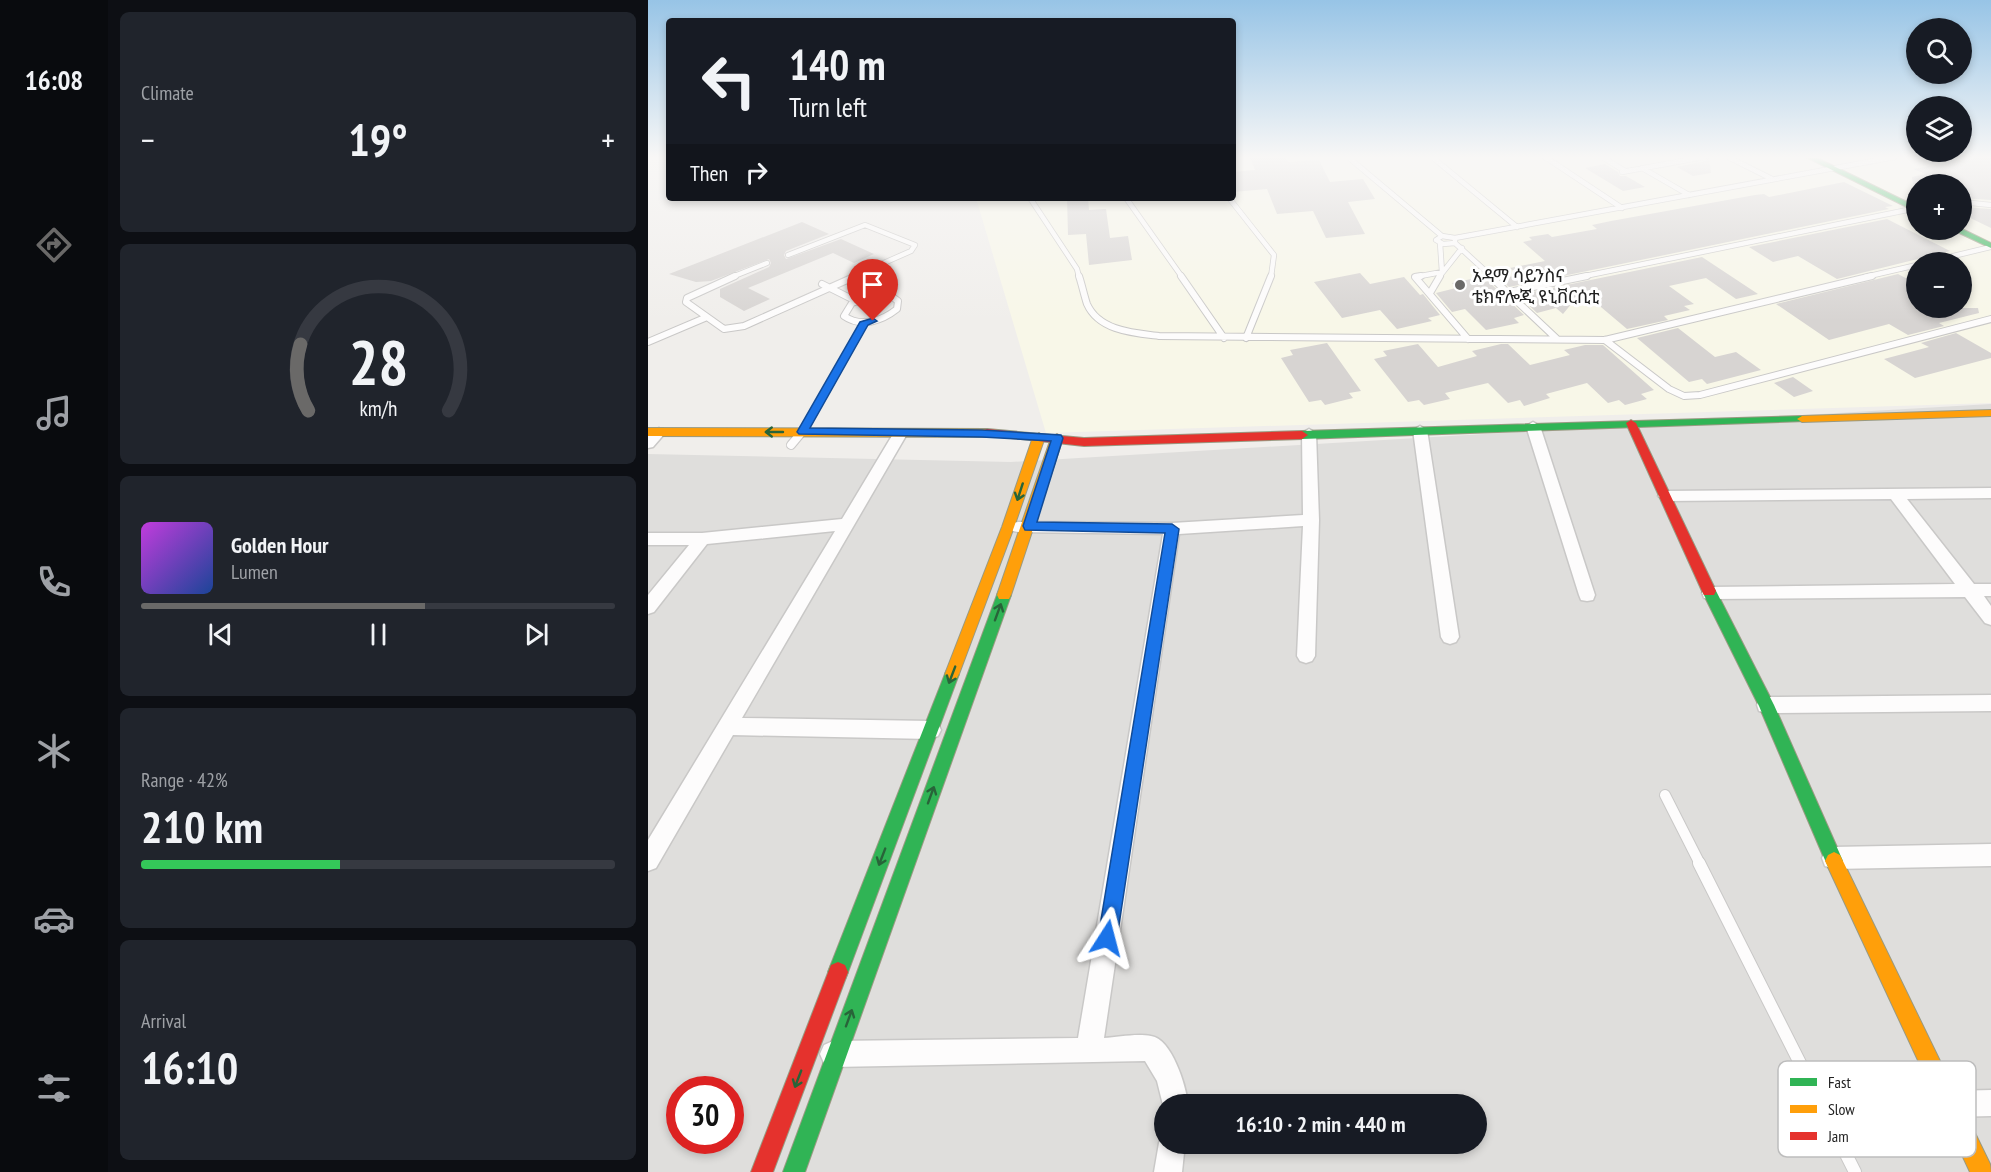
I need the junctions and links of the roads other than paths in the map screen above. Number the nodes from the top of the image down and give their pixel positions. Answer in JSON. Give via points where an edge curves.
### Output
{"nodes":[{"id":1,"x":1039,"y":212,"type":"edge"},
{"id":2,"x":1135,"y":212,"type":"edge"},
{"id":3,"x":1241,"y":212,"type":"edge"},
{"id":4,"x":1413,"y":212,"type":"edge"},
{"id":5,"x":1498,"y":212,"type":"edge"},
{"id":6,"x":1602,"y":212,"type":"edge"},
{"id":7,"x":1903,"y":212,"type":"edge"},
{"id":8,"x":1517,"y":227,"type":"junction"},
{"id":9,"x":1442,"y":236,"type":"junction"},
{"id":10,"x":1972,"y":238,"type":"edge"},
{"id":11,"x":1455,"y":240,"type":"junction"},
{"id":12,"x":1440,"y":243,"type":"junction"},
{"id":13,"x":1991,"y":247,"type":"edge"},
{"id":14,"x":1462,"y":248,"type":"junction"},
{"id":15,"x":1970,"y":252,"type":"edge"},
{"id":16,"x":788,"y":255,"type":"dead end"},
{"id":17,"x":767,"y":263,"type":"dead end"},
{"id":18,"x":1906,"y":268,"type":"edge"},
{"id":19,"x":1442,"y":272,"type":"junction"},
{"id":20,"x":822,"y":284,"type":"dead end"},
{"id":21,"x":829,"y":287,"type":"junction"},
{"id":22,"x":1509,"y":292,"type":"junction"},
{"id":23,"x":1430,"y":293,"type":"junction"},
{"id":24,"x":856,"y":301,"type":"junction"},
{"id":25,"x":706,"y":317,"type":"junction"},
{"id":26,"x":1991,"y":319,"type":"edge"},
{"id":27,"x":865,"y":322,"type":"junction"},
{"id":28,"x":1224,"y":338,"type":"junction"},
{"id":29,"x":1246,"y":338,"type":"junction"},
{"id":30,"x":1468,"y":339,"type":"junction"},
{"id":31,"x":1557,"y":339,"type":"junction"},
{"id":32,"x":1605,"y":340,"type":"junction"},
{"id":33,"x":648,"y":342,"type":"edge"},
{"id":34,"x":1991,"y":413,"type":"edge"},
{"id":35,"x":1631,"y":423,"type":"junction"},
{"id":36,"x":1533,"y":426,"type":"junction"},
{"id":37,"x":1419,"y":430,"type":"junction"},
{"id":38,"x":654,"y":432,"type":"edge"},
{"id":39,"x":803,"y":432,"type":"junction"},
{"id":40,"x":1309,"y":433,"type":"junction"},
{"id":41,"x":1036,"y":443,"type":"junction"},
{"id":42,"x":1055,"y":444,"type":"junction"},
{"id":43,"x":648,"y":445,"type":"edge"},
{"id":44,"x":791,"y":445,"type":"junction"},
{"id":45,"x":894,"y":445,"type":"junction"},
{"id":46,"x":836,"y":447,"type":"dead end"},
{"id":47,"x":1010,"y":449,"type":"dead end"},
{"id":48,"x":1991,"y":493,"type":"edge"},
{"id":49,"x":1896,"y":494,"type":"junction"},
{"id":50,"x":1665,"y":496,"type":"junction"},
{"id":51,"x":1311,"y":520,"type":"junction"},
{"id":52,"x":848,"y":524,"type":"junction"},
{"id":53,"x":1029,"y":526,"type":"junction"},
{"id":54,"x":1008,"y":527,"type":"junction"},
{"id":55,"x":1172,"y":529,"type":"junction"},
{"id":56,"x":648,"y":539,"type":"edge"},
{"id":57,"x":702,"y":539,"type":"junction"},
{"id":58,"x":1970,"y":590,"type":"junction"},
{"id":59,"x":1991,"y":590,"type":"edge"},
{"id":60,"x":1710,"y":593,"type":"junction"},
{"id":61,"x":1587,"y":595,"type":"dead end"},
{"id":62,"x":648,"y":607,"type":"edge"},
{"id":63,"x":1991,"y":618,"type":"edge"},
{"id":64,"x":1449,"y":637,"type":"dead end"},
{"id":65,"x":1306,"y":656,"type":"dead end"},
{"id":66,"x":1991,"y":703,"type":"edge"},
{"id":67,"x":1766,"y":705,"type":"junction"},
{"id":68,"x":728,"y":726,"type":"junction"},
{"id":69,"x":931,"y":730,"type":"junction"},
{"id":70,"x":1665,"y":795,"type":"dead end"},
{"id":71,"x":657,"y":828,"type":"edge"},
{"id":72,"x":1991,"y":855,"type":"edge"},
{"id":73,"x":1833,"y":858,"type":"junction"},
{"id":74,"x":648,"y":860,"type":"edge"},
{"id":75,"x":1089,"y":1051,"type":"junction"},
{"id":76,"x":836,"y":1054,"type":"junction"},
{"id":77,"x":807,"y":1056,"type":"junction"},
{"id":78,"x":1799,"y":1061,"type":"edge"},
{"id":79,"x":1930,"y":1061,"type":"edge"},
{"id":80,"x":1174,"y":1094,"type":"edge"},
{"id":81,"x":1976,"y":1103,"type":"edge"},
{"id":82,"x":1991,"y":1103,"type":"edge"},
{"id":83,"x":1170,"y":1154,"type":"edge"},
{"id":84,"x":1847,"y":1157,"type":"edge"},
{"id":85,"x":1975,"y":1157,"type":"edge"},
{"id":86,"x":762,"y":1172,"type":"edge"},
{"id":87,"x":794,"y":1172,"type":"edge"},
{"id":88,"x":1168,"y":1172,"type":"edge"},
{"id":89,"x":1855,"y":1172,"type":"edge"},
{"id":90,"x":1982,"y":1172,"type":"edge"}],
"edges":[{"from":1,"to":28,"type":"lane","via":[[1077,269],[1088,306],[1104,323],[1127,332]]},
{"from":2,"to":28,"type":"lane"},
{"from":3,"to":29,"type":"lane","via":[[1274,255],[1270,281]]},
{"from":4,"to":9,"type":"lane"},
{"from":5,"to":8,"type":"lane"},
{"from":6,"to":8,"type":"lane"},
{"from":7,"to":22,"type":"lane"},
{"from":8,"to":11,"type":"lane"},
{"from":9,"to":11,"type":"lane"},
{"from":9,"to":12,"type":"lane","via":[[1436,240]]},
{"from":10,"to":13,"type":"street"},
{"from":11,"to":12,"type":"lane","via":[[1447,245]]},
{"from":11,"to":14,"type":"lane"},
{"from":12,"to":19,"type":"lane"},
{"from":13,"to":15,"type":"lane"},
{"from":14,"to":19,"type":"lane"},
{"from":14,"to":22,"type":"lane"},
{"from":16,"to":21,"type":"lane","via":[[864,225],[915,245],[911,251]]},
{"from":17,"to":25,"type":"lane","via":[[687,298],[686,302]]},
{"from":18,"to":32,"type":"lane"},
{"from":19,"to":23,"type":"lane"},
{"from":19,"to":23,"type":"lane","via":[[1415,277]]},
{"from":20,"to":21,"type":"lane"},
{"from":21,"to":24,"type":"lane"},
{"from":21,"to":25,"type":"lane","via":[[732,329],[724,329]]},
{"from":22,"to":31,"type":"lane"},
{"from":23,"to":30,"type":"lane"},
{"from":24,"to":27,"type":"lane","via":[[846,308],[844,316]]},
{"from":24,"to":27,"type":"lane","via":[[885,295],[898,301],[893,312]]},
{"from":25,"to":33,"type":"lane"},
{"from":26,"to":32,"type":"lane","via":[[1692,396],[1669,389]]},
{"from":27,"to":39,"type":"lane"},
{"from":28,"to":29,"type":"lane"},
{"from":29,"to":30,"type":"lane"},
{"from":30,"to":31,"type":"lane"},
{"from":31,"to":32,"type":"lane"},
{"from":34,"to":35,"type":"street"},
{"from":35,"to":36,"type":"street"},
{"from":35,"to":50,"type":"street"},
{"from":36,"to":37,"type":"street"},
{"from":36,"to":61,"type":"street"},
{"from":37,"to":40,"type":"street"},
{"from":37,"to":64,"type":"street"},
{"from":39,"to":38,"type":"street","one_way":true},
{"from":38,"to":43,"type":"street"},
{"from":39,"to":44,"type":"lane"},
{"from":39,"to":45,"type":"street"},
{"from":40,"to":42,"type":"street"},
{"from":40,"to":51,"type":"street"},
{"from":41,"to":42,"type":"street"},
{"from":41,"to":45,"type":"street","via":[[982,433]]},
{"from":41,"to":47,"type":"street"},
{"from":41,"to":54,"type":"street","one_way":true},
{"from":42,"to":53,"type":"street"},
{"from":43,"to":44,"type":"street"},
{"from":44,"to":46,"type":"street"},
{"from":45,"to":52,"type":"street"},
{"from":48,"to":49,"type":"street"},
{"from":49,"to":50,"type":"street"},
{"from":49,"to":58,"type":"street"},
{"from":50,"to":60,"type":"street"},
{"from":51,"to":55,"type":"street"},
{"from":51,"to":65,"type":"street"},
{"from":52,"to":57,"type":"street"},
{"from":52,"to":68,"type":"street"},
{"from":53,"to":54,"type":"street"},
{"from":53,"to":55,"type":"street"},
{"from":76,"to":53,"type":"street","one_way":true},
{"from":54,"to":69,"type":"street","one_way":true},
{"from":55,"to":75,"type":"street"},
{"from":56,"to":57,"type":"street"},
{"from":57,"to":62,"type":"street"},
{"from":58,"to":59,"type":"street"},
{"from":58,"to":60,"type":"street"},
{"from":58,"to":63,"type":"street"},
{"from":60,"to":67,"type":"street"},
{"from":66,"to":67,"type":"street"},
{"from":67,"to":73,"type":"street"},
{"from":68,"to":69,"type":"street"},
{"from":68,"to":71,"type":"street"},
{"from":69,"to":77,"type":"street","one_way":true},
{"from":70,"to":78,"type":"lane"},
{"from":71,"to":74,"type":"street"},
{"from":72,"to":73,"type":"street"},
{"from":73,"to":79,"type":"street"},
{"from":75,"to":76,"type":"street"},
{"from":75,"to":80,"type":"street","via":[[1151,1048],[1165,1065]]},
{"from":76,"to":77,"type":"street"},
{"from":76,"to":87,"type":"street"},
{"from":77,"to":86,"type":"street","one_way":true},
{"from":81,"to":82,"type":"street"},
{"from":83,"to":88,"type":"street"},
{"from":84,"to":89,"type":"lane"},
{"from":85,"to":90,"type":"street"}]}
